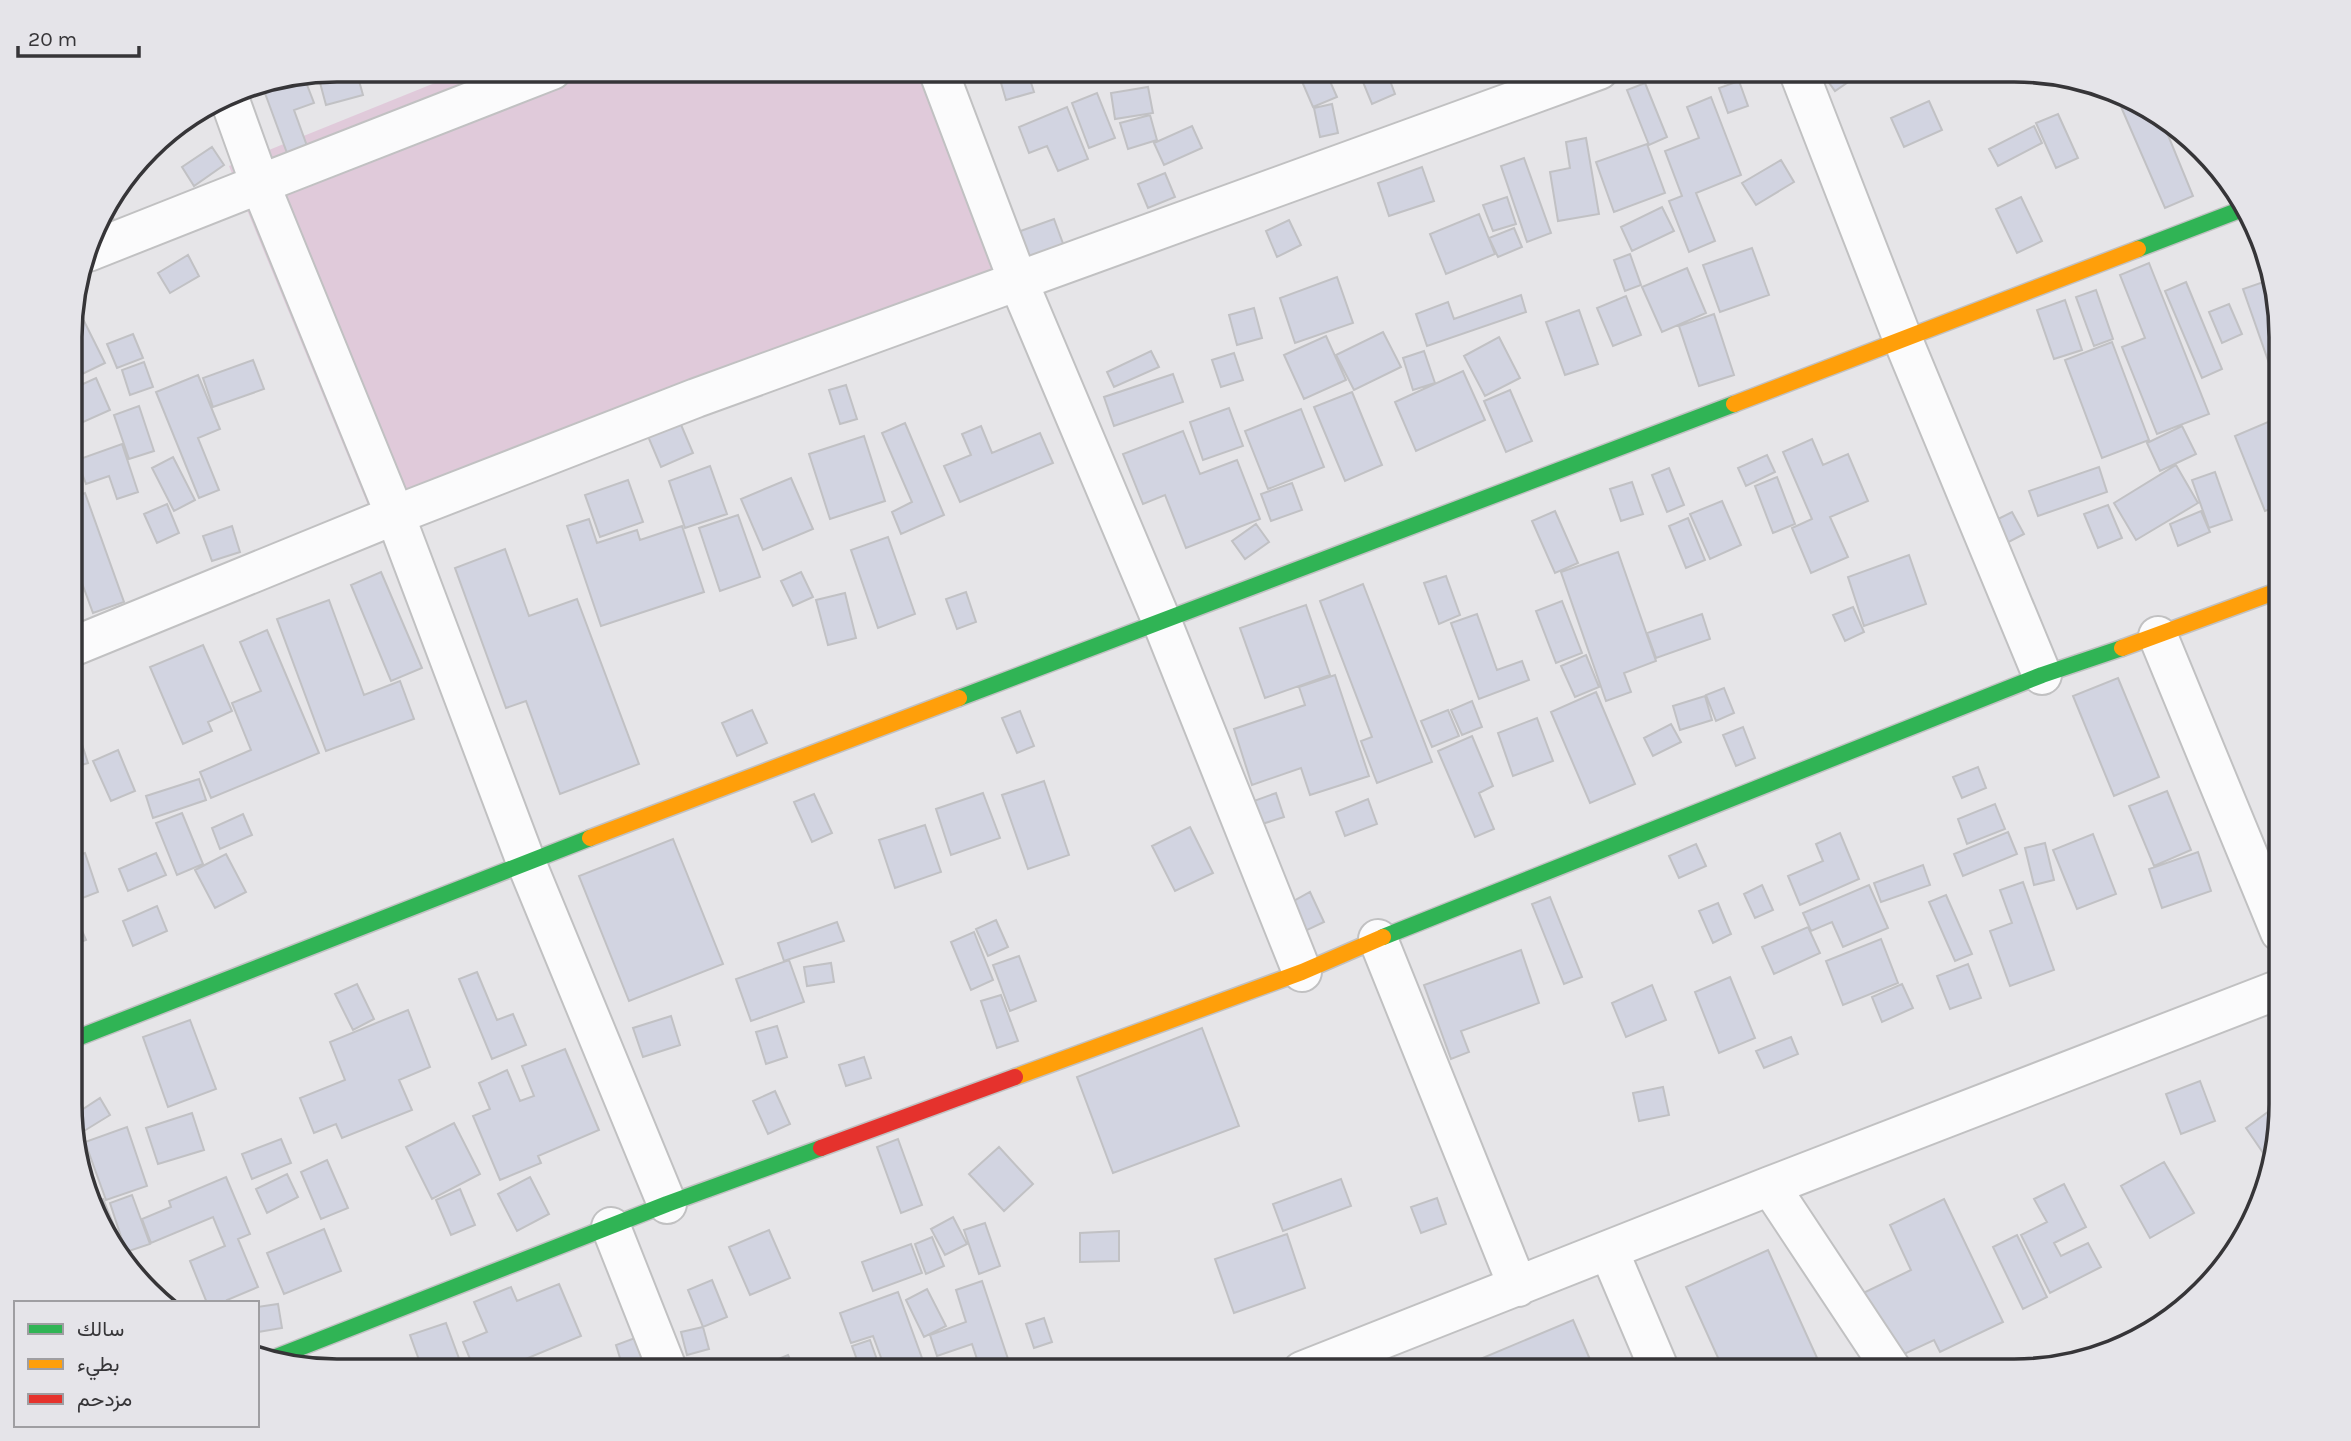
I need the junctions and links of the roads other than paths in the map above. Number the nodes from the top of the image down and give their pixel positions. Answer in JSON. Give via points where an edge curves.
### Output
{"nodes":[{"id":1,"x":521,"y":82,"type":"edge"},
{"id":2,"x":942,"y":82,"type":"edge"},
{"id":3,"x":1567,"y":82,"type":"edge"},
{"id":4,"x":1803,"y":82,"type":"edge"},
{"id":5,"x":232,"y":106,"type":"edge"},
{"id":6,"x":260,"y":184,"type":"junction"},
{"id":7,"x":2236,"y":212,"type":"edge"},
{"id":8,"x":99,"y":248,"type":"edge"},
{"id":9,"x":1017,"y":281,"type":"junction"},
{"id":10,"x":1903,"y":340,"type":"junction"},
{"id":11,"x":394,"y":515,"type":"junction"},
{"id":12,"x":2269,"y":594,"type":"edge"},
{"id":13,"x":1163,"y":622,"type":"junction"},
{"id":14,"x":2158,"y":636,"type":"junction"},
{"id":15,"x":82,"y":643,"type":"edge"},
{"id":16,"x":2042,"y":676,"type":"junction"},
{"id":17,"x":526,"y":862,"type":"junction"},
{"id":18,"x":2269,"y":905,"type":"edge"},
{"id":19,"x":1378,"y":939,"type":"junction"},
{"id":20,"x":1302,"y":972,"type":"junction"},
{"id":21,"x":2269,"y":993,"type":"edge"},
{"id":22,"x":82,"y":1036,"type":"edge"},
{"id":23,"x":1770,"y":1186,"type":"junction"},
{"id":24,"x":667,"y":1203,"type":"junction"},
{"id":25,"x":611,"y":1227,"type":"junction"},
{"id":26,"x":1609,"y":1251,"type":"junction"},
{"id":27,"x":1518,"y":1287,"type":"junction"},
{"id":28,"x":286,"y":1353,"type":"edge"},
{"id":29,"x":663,"y":1359,"type":"edge"},
{"id":30,"x":1333,"y":1359,"type":"edge"},
{"id":31,"x":1655,"y":1359,"type":"edge"},
{"id":32,"x":1885,"y":1359,"type":"edge"}],
"edges":[{"from":1,"to":6,"type":"street"},
{"from":2,"to":9,"type":"street"},
{"from":3,"to":9,"type":"street"},
{"from":4,"to":10,"type":"street"},
{"from":5,"to":6,"type":"street"},
{"from":6,"to":8,"type":"street"},
{"from":6,"to":11,"type":"street"},
{"from":7,"to":10,"type":"street"},
{"from":9,"to":11,"type":"street"},
{"from":9,"to":13,"type":"street"},
{"from":10,"to":13,"type":"street"},
{"from":10,"to":16,"type":"street"},
{"from":11,"to":15,"type":"street"},
{"from":11,"to":17,"type":"street"},
{"from":12,"to":14,"type":"street"},
{"from":13,"to":17,"type":"street"},
{"from":13,"to":20,"type":"street"},
{"from":14,"to":16,"type":"street"},
{"from":14,"to":18,"type":"street"},
{"from":16,"to":19,"type":"street"},
{"from":17,"to":22,"type":"street"},
{"from":17,"to":24,"type":"street"},
{"from":19,"to":20,"type":"street"},
{"from":19,"to":27,"type":"street"},
{"from":20,"to":24,"type":"street"},
{"from":21,"to":23,"type":"street"},
{"from":23,"to":26,"type":"street"},
{"from":23,"to":32,"type":"street"},
{"from":24,"to":25,"type":"street"},
{"from":25,"to":28,"type":"street"},
{"from":25,"to":29,"type":"street"},
{"from":26,"to":27,"type":"street"},
{"from":26,"to":31,"type":"street"},
{"from":27,"to":30,"type":"street"}]}
